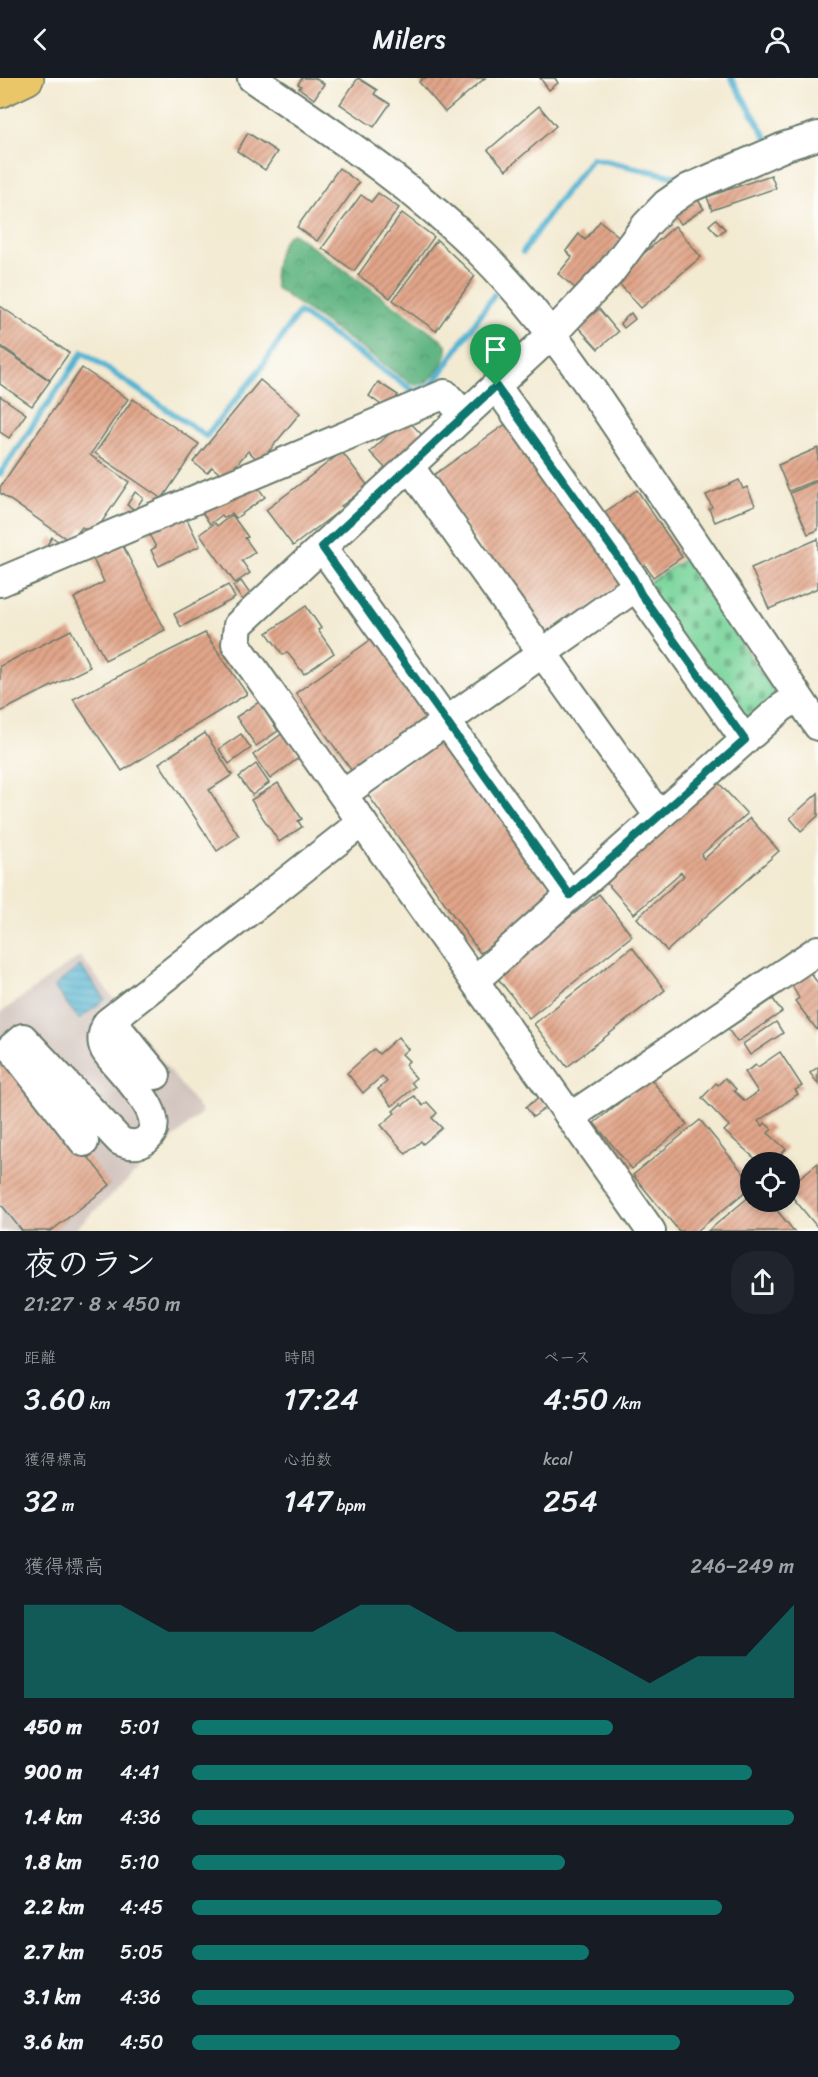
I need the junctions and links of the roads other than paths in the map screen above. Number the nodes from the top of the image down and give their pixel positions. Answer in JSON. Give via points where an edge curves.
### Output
{"nodes":[{"id":1,"x":27,"y":78,"type":"edge"},
{"id":2,"x":252,"y":78,"type":"edge"},
{"id":3,"x":0,"y":91,"type":"edge"},
{"id":4,"x":818,"y":136,"type":"edge"},
{"id":5,"x":552,"y":334,"type":"junction"},
{"id":6,"x":496,"y":386,"type":"junction"},
{"id":7,"x":464,"y":415,"type":"junction"},
{"id":8,"x":409,"y":466,"type":"junction"},
{"id":9,"x":322,"y":547,"type":"junction"},
{"id":10,"x":0,"y":582,"type":"edge"},
{"id":11,"x":637,"y":586,"type":"junction"},
{"id":12,"x":543,"y":653,"type":"junction"},
{"id":13,"x":798,"y":697,"type":"junction"},
{"id":14,"x":447,"y":721,"type":"junction"},
{"id":15,"x":818,"y":726,"type":"edge"},
{"id":16,"x":752,"y":734,"type":"dead end"},
{"id":17,"x":352,"y":788,"type":"dead end"},
{"id":18,"x":659,"y":816,"type":"junction"},
{"id":19,"x":362,"y":822,"type":"junction"},
{"id":20,"x":570,"y":895,"type":"junction"},
{"id":21,"x":818,"y":950,"type":"edge"},
{"id":22,"x":483,"y":973,"type":"dead end"},
{"id":23,"x":111,"y":1020,"type":"junction"},
{"id":24,"x":5,"y":1041,"type":"edge"},
{"id":25,"x":156,"y":1075,"type":"dead end"},
{"id":26,"x":570,"y":1117,"type":"junction"},
{"id":27,"x":84,"y":1142,"type":"dead end"},
{"id":28,"x":651,"y":1231,"type":"edge"}],
"edges":[{"from":1,"to":3,"type":"main road"},
{"from":2,"to":5,"type":"street","via":[[366,155],[428,204],[486,258]]},
{"from":4,"to":5,"type":"street","via":[[786,146],[677,195]]},
{"from":5,"to":6,"type":"street"},
{"from":5,"to":13,"type":"street"},
{"from":6,"to":7,"type":"street"},
{"from":6,"to":11,"type":"street"},
{"from":7,"to":8,"type":"street"},
{"from":7,"to":10,"type":"street","via":[[445,394]]},
{"from":8,"to":9,"type":"street"},
{"from":8,"to":12,"type":"street"},
{"from":9,"to":14,"type":"street"},
{"from":9,"to":19,"type":"street","via":[[238,625],[236,644]]},
{"from":11,"to":12,"type":"street"},
{"from":11,"to":18,"type":"street","via":[[745,740]]},
{"from":12,"to":14,"type":"street"},
{"from":12,"to":18,"type":"street"},
{"from":13,"to":15,"type":"street"},
{"from":13,"to":16,"type":"street"},
{"from":14,"to":17,"type":"street"},
{"from":14,"to":20,"type":"street"},
{"from":18,"to":20,"type":"street"},
{"from":19,"to":23,"type":"street"},
{"from":19,"to":26,"type":"street"},
{"from":20,"to":22,"type":"street"},
{"from":21,"to":26,"type":"street"},
{"from":23,"to":24,"type":"street","via":[[102,1036],[105,1049],[153,1113],[154,1128],[140,1143],[126,1144],[114,1137],[23,1038]]},
{"from":23,"to":25,"type":"street"},
{"from":24,"to":27,"type":"street"},
{"from":26,"to":28,"type":"street"}]}
